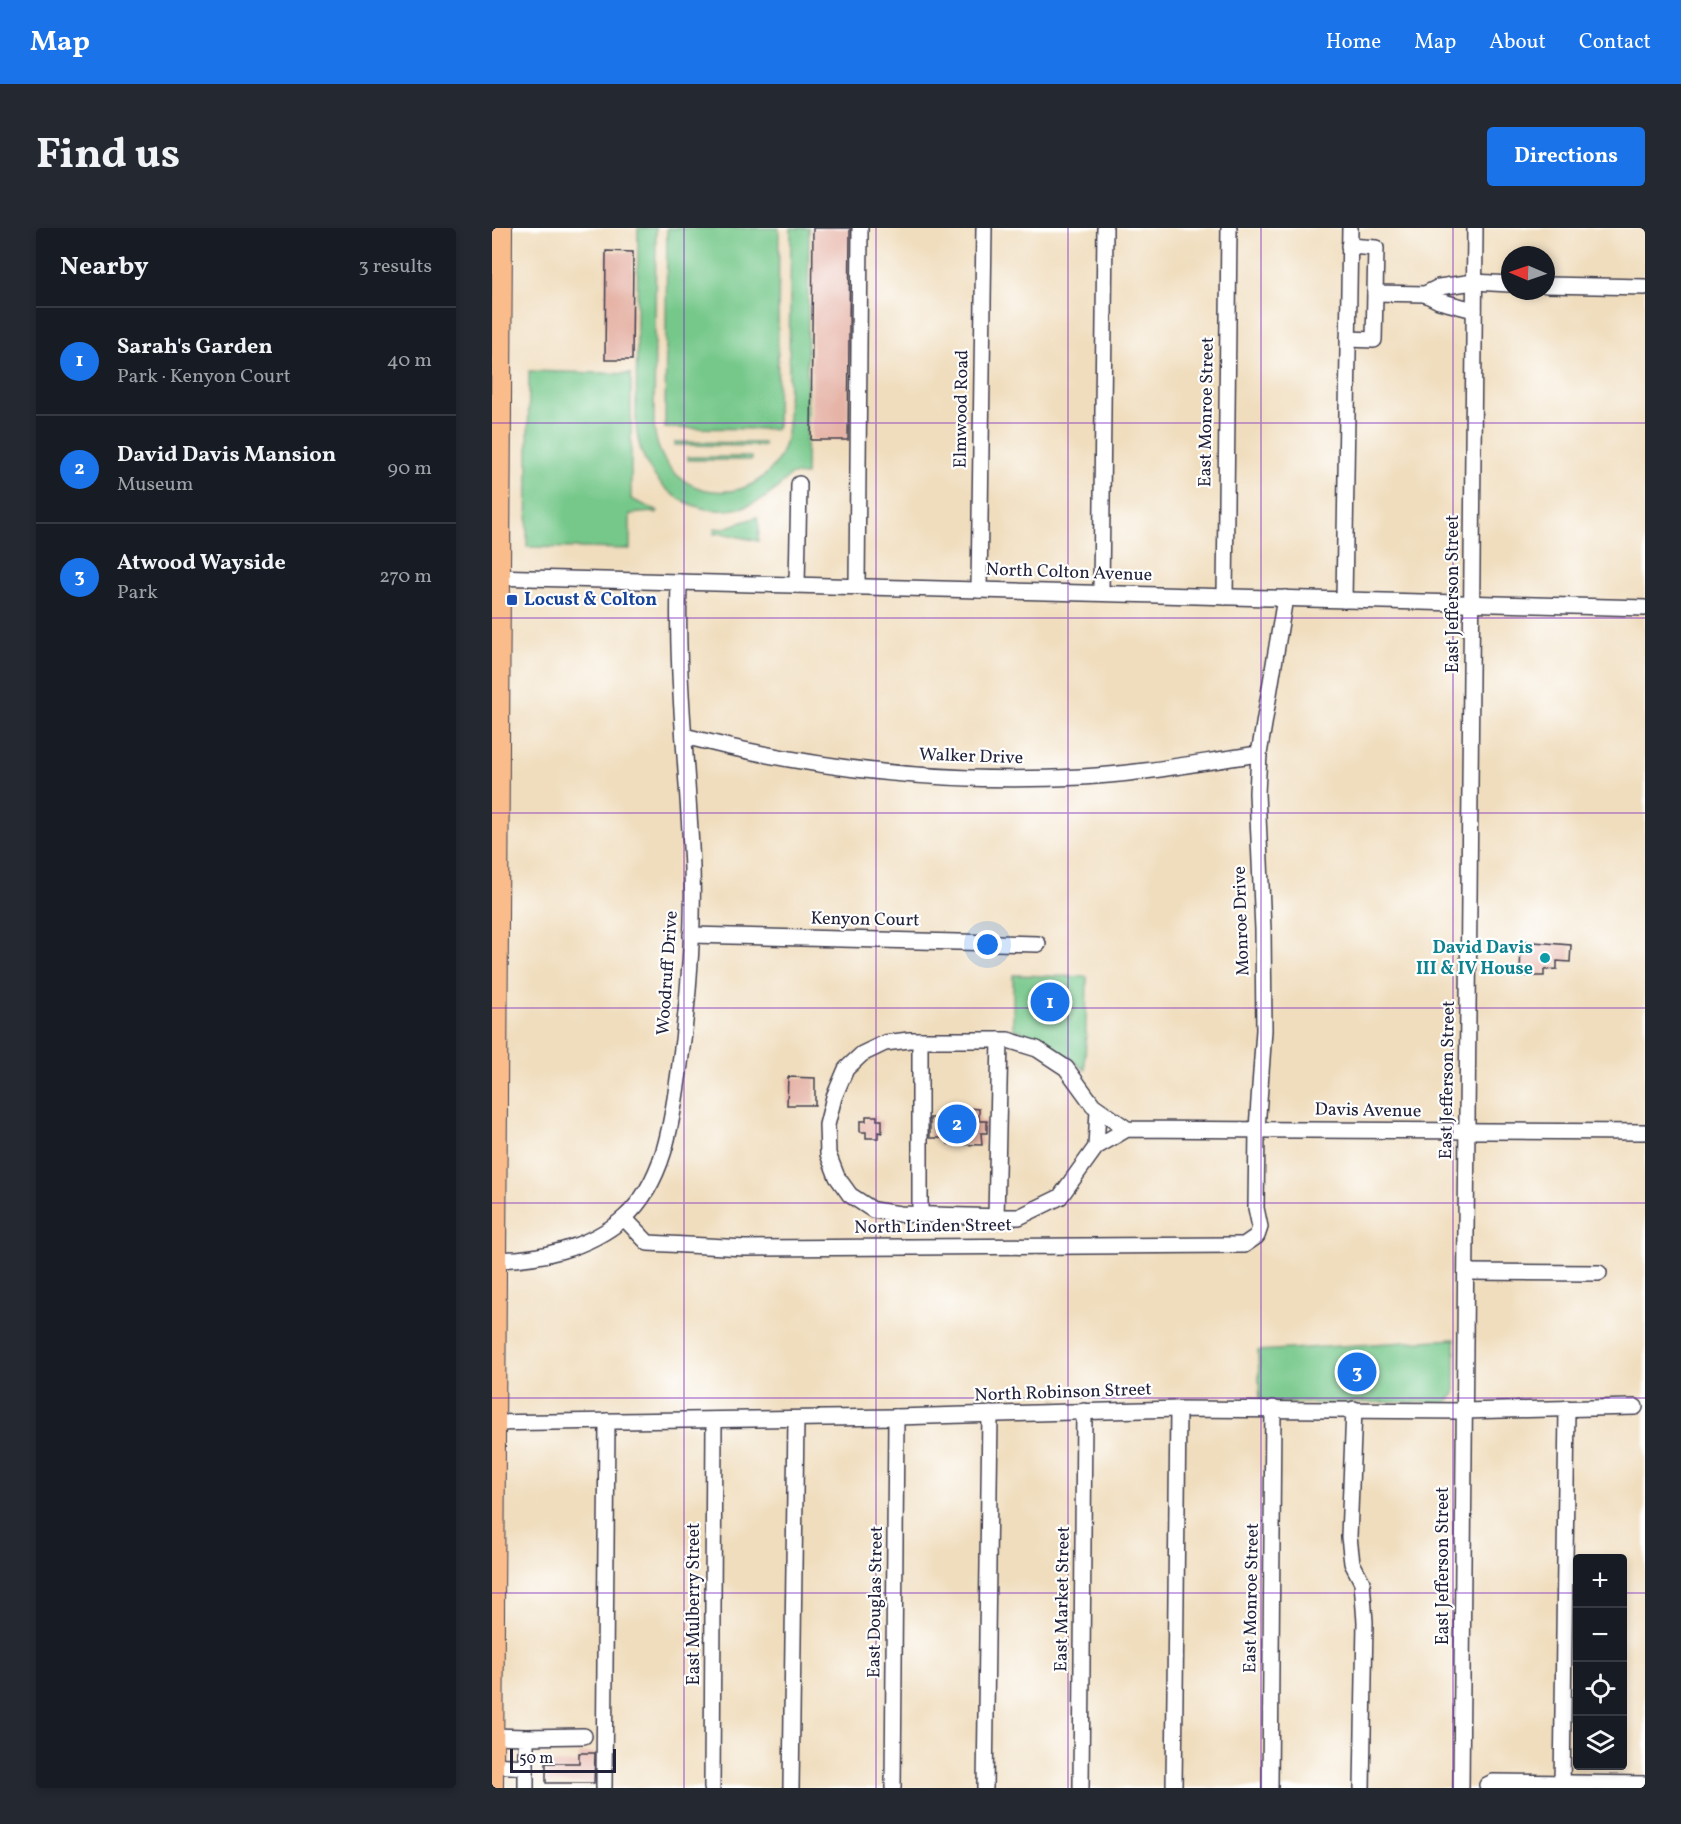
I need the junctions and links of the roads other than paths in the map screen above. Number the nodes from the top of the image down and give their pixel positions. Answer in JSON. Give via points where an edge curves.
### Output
{"nodes":[{"id":1,"x":502,"y":228,"type":"edge"},
{"id":2,"x":860,"y":228,"type":"edge"},
{"id":3,"x":984,"y":228,"type":"edge"},
{"id":4,"x":1105,"y":228,"type":"edge"},
{"id":5,"x":1229,"y":228,"type":"edge"},
{"id":6,"x":1350,"y":228,"type":"edge"},
{"id":7,"x":1475,"y":228,"type":"edge"},
{"id":8,"x":1349,"y":246,"type":"junction"},
{"id":9,"x":1474,"y":282,"type":"junction"},
{"id":10,"x":1501,"y":284,"type":"edge"},
{"id":11,"x":1555,"y":285,"type":"edge"},
{"id":12,"x":1645,"y":287,"type":"edge"},
{"id":13,"x":1375,"y":293,"type":"junction"},
{"id":14,"x":1425,"y":294,"type":"junction"},
{"id":15,"x":1474,"y":310,"type":"junction"},
{"id":16,"x":1348,"y":339,"type":"junction"},
{"id":17,"x":799,"y":484,"type":"dead end"},
{"id":18,"x":496,"y":577,"type":"edge"},
{"id":19,"x":679,"y":582,"type":"junction"},
{"id":20,"x":797,"y":585,"type":"junction"},
{"id":21,"x":857,"y":587,"type":"junction"},
{"id":22,"x":979,"y":590,"type":"junction"},
{"id":23,"x":1101,"y":593,"type":"junction"},
{"id":24,"x":1225,"y":597,"type":"junction"},
{"id":25,"x":1285,"y":598,"type":"junction"},
{"id":26,"x":1344,"y":600,"type":"junction"},
{"id":27,"x":1472,"y":603,"type":"junction"},
{"id":28,"x":1645,"y":608,"type":"edge"},
{"id":29,"x":684,"y":736,"type":"junction"},
{"id":30,"x":1259,"y":754,"type":"junction"},
{"id":31,"x":495,"y":923,"type":"edge"},
{"id":32,"x":691,"y":935,"type":"junction"},
{"id":33,"x":1038,"y":944,"type":"dead end"},
{"id":34,"x":920,"y":1040,"type":"junction"},
{"id":35,"x":1000,"y":1040,"type":"junction"},
{"id":36,"x":1098,"y":1110,"type":"junction"},
{"id":37,"x":1257,"y":1129,"type":"junction"},
{"id":38,"x":1127,"y":1130,"type":"junction"},
{"id":39,"x":1466,"y":1130,"type":"junction"},
{"id":40,"x":1645,"y":1132,"type":"edge"},
{"id":41,"x":1096,"y":1147,"type":"junction"},
{"id":42,"x":921,"y":1215,"type":"junction"},
{"id":43,"x":996,"y":1217,"type":"junction"},
{"id":44,"x":624,"y":1218,"type":"junction"},
{"id":45,"x":1251,"y":1241,"type":"joint"},
{"id":46,"x":494,"y":1260,"type":"edge"},
{"id":47,"x":1466,"y":1272,"type":"junction"},
{"id":48,"x":1599,"y":1274,"type":"dead end"},
{"id":49,"x":1635,"y":1407,"type":"dead end"},
{"id":50,"x":1273,"y":1408,"type":"junction"},
{"id":51,"x":1568,"y":1408,"type":"junction"},
{"id":52,"x":1178,"y":1409,"type":"junction"},
{"id":53,"x":1354,"y":1409,"type":"junction"},
{"id":54,"x":1084,"y":1411,"type":"junction"},
{"id":55,"x":1463,"y":1411,"type":"junction"},
{"id":56,"x":990,"y":1414,"type":"junction"},
{"id":57,"x":896,"y":1417,"type":"junction"},
{"id":58,"x":796,"y":1419,"type":"junction"},
{"id":59,"x":714,"y":1420,"type":"junction"},
{"id":60,"x":607,"y":1421,"type":"junction"},
{"id":61,"x":494,"y":1422,"type":"edge"},
{"id":62,"x":493,"y":1736,"type":"edge"},
{"id":63,"x":584,"y":1736,"type":"dead end"},
{"id":64,"x":526,"y":1737,"type":"junction"},
{"id":65,"x":493,"y":1765,"type":"edge"},
{"id":66,"x":526,"y":1767,"type":"junction"},
{"id":67,"x":1645,"y":1784,"type":"edge"},
{"id":68,"x":1461,"y":1786,"type":"edge"},
{"id":69,"x":1487,"y":1786,"type":"edge"},
{"id":70,"x":1568,"y":1786,"type":"edge"},
{"id":71,"x":493,"y":1788,"type":"edge"},
{"id":72,"x":526,"y":1788,"type":"edge"},
{"id":73,"x":604,"y":1788,"type":"edge"},
{"id":74,"x":712,"y":1788,"type":"edge"},
{"id":75,"x":791,"y":1788,"type":"edge"},
{"id":76,"x":893,"y":1788,"type":"edge"},
{"id":77,"x":985,"y":1788,"type":"edge"},
{"id":78,"x":1081,"y":1788,"type":"edge"},
{"id":79,"x":1174,"y":1788,"type":"edge"},
{"id":80,"x":1270,"y":1788,"type":"edge"},
{"id":81,"x":1362,"y":1788,"type":"edge"}],
"edges":[{"from":1,"to":18,"type":"main road"},
{"from":2,"to":21,"type":"street"},
{"from":3,"to":22,"type":"street","name":"Elmwood Road"},
{"from":4,"to":23,"type":"street"},
{"from":5,"to":24,"type":"street","name":"East Monroe Street"},
{"from":6,"to":8,"type":"street"},
{"from":7,"to":9,"type":"street","name":"East Jefferson Street"},
{"from":8,"to":13,"type":"street","via":[[1376,248]]},
{"from":8,"to":16,"type":"street"},
{"from":9,"to":10,"type":"street"},
{"from":9,"to":14,"type":"street","via":[[1439,287]]},
{"from":9,"to":15,"type":"street","name":"East Jefferson Street"},
{"from":11,"to":12,"type":"street"},
{"from":13,"to":14,"type":"street"},
{"from":13,"to":16,"type":"street","via":[[1374,340]]},
{"from":14,"to":15,"type":"street"},
{"from":15,"to":27,"type":"street","name":"East Jefferson Street"},
{"from":16,"to":26,"type":"street"},
{"from":17,"to":20,"type":"street"},
{"from":18,"to":19,"type":"street","name":"North Colton Avenue"},
{"from":18,"to":31,"type":"main road"},
{"from":19,"to":20,"type":"street","name":"North Colton Avenue"},
{"from":19,"to":29,"type":"street","name":"Woodruff Drive"},
{"from":20,"to":21,"type":"street","name":"North Colton Avenue"},
{"from":21,"to":22,"type":"street","name":"North Colton Avenue"},
{"from":22,"to":23,"type":"street","name":"North Colton Avenue"},
{"from":23,"to":24,"type":"street","name":"North Colton Avenue"},
{"from":24,"to":25,"type":"street","name":"North Colton Avenue"},
{"from":25,"to":26,"type":"street","name":"North Colton Avenue"},
{"from":25,"to":30,"type":"street","name":"Monroe Drive"},
{"from":26,"to":27,"type":"street","name":"North Colton Avenue"},
{"from":27,"to":28,"type":"street","name":"North Colton Avenue"},
{"from":27,"to":39,"type":"street","name":"East Jefferson Street"},
{"from":29,"to":30,"type":"street","name":"Walker Drive","via":[[859,771],[959,777],[1085,777]]},
{"from":29,"to":32,"type":"street","name":"Woodruff Drive","via":[[692,869]]},
{"from":30,"to":37,"type":"street","name":"Monroe Drive","via":[[1264,1030]]},
{"from":31,"to":46,"type":"main road"},
{"from":32,"to":33,"type":"street","name":"Kenyon Court"},
{"from":32,"to":44,"type":"street","name":"Woodruff Drive","via":[[683,1042],[668,1140],[646,1190]]},
{"from":34,"to":35,"type":"street"},
{"from":34,"to":42,"type":"street"},
{"from":34,"to":42,"type":"street","via":[[885,1042],[862,1054],[846,1069],[826,1125],[828,1154],[850,1195],[873,1210]]},
{"from":35,"to":36,"type":"street","via":[[1037,1049],[1066,1068]]},
{"from":35,"to":43,"type":"street"},
{"from":36,"to":38,"type":"street"},
{"from":36,"to":41,"type":"street"},
{"from":37,"to":38,"type":"street","name":"Davis Avenue"},
{"from":37,"to":39,"type":"street","name":"Davis Avenue"},
{"from":37,"to":45,"type":"street","name":"Monroe Drive","via":[[1256,1208],[1260,1227]]},
{"from":38,"to":41,"type":"street"},
{"from":39,"to":40,"type":"street","name":"Davis Avenue"},
{"from":39,"to":47,"type":"street","name":"East Jefferson Street"},
{"from":41,"to":43,"type":"street","via":[[1060,1197],[1019,1217]]},
{"from":42,"to":43,"type":"street"},
{"from":44,"to":45,"type":"street","name":"North Linden Street","via":[[648,1243],[745,1248],[1236,1245]]},
{"from":44,"to":46,"type":"street","name":"Woodruff Drive","via":[[595,1236],[550,1255]]},
{"from":46,"to":61,"type":"main road"},
{"from":47,"to":48,"type":"street"},
{"from":47,"to":55,"type":"street","name":"East Jefferson Street"},
{"from":49,"to":51,"type":"street","name":"North Robinson Street"},
{"from":50,"to":52,"type":"street","name":"North Robinson Street"},
{"from":50,"to":53,"type":"street","name":"North Robinson Street"},
{"from":50,"to":80,"type":"street","name":"East Monroe Street"},
{"from":51,"to":55,"type":"street","name":"North Robinson Street"},
{"from":51,"to":70,"type":"street"},
{"from":52,"to":54,"type":"street","name":"North Robinson Street"},
{"from":52,"to":79,"type":"street"},
{"from":53,"to":55,"type":"street","name":"North Robinson Street"},
{"from":53,"to":81,"type":"street","via":[[1349,1537],[1352,1563],[1362,1582],[1365,1622]]},
{"from":54,"to":56,"type":"street","name":"North Robinson Street"},
{"from":54,"to":78,"type":"street","name":"East Market Street"},
{"from":55,"to":68,"type":"street","name":"East Jefferson Street"},
{"from":56,"to":57,"type":"street","name":"North Robinson Street"},
{"from":56,"to":77,"type":"street"},
{"from":57,"to":58,"type":"street","name":"North Robinson Street"},
{"from":57,"to":76,"type":"street","name":"East Douglas Street"},
{"from":58,"to":59,"type":"street","name":"North Robinson Street"},
{"from":58,"to":75,"type":"street"},
{"from":59,"to":60,"type":"street","name":"North Robinson Street"},
{"from":59,"to":74,"type":"street","name":"East Mulberry Street"},
{"from":60,"to":61,"type":"street","name":"North Robinson Street"},
{"from":60,"to":73,"type":"street"},
{"from":61,"to":62,"type":"main road"},
{"from":62,"to":64,"type":"street"},
{"from":62,"to":65,"type":"main road"},
{"from":63,"to":64,"type":"street"},
{"from":64,"to":66,"type":"street"},
{"from":65,"to":66,"type":"street"},
{"from":65,"to":71,"type":"main road"},
{"from":66,"to":72,"type":"street"},
{"from":67,"to":70,"type":"street"},
{"from":68,"to":69,"type":"street"},
{"from":69,"to":70,"type":"street","via":[[1493,1782]]}]}
